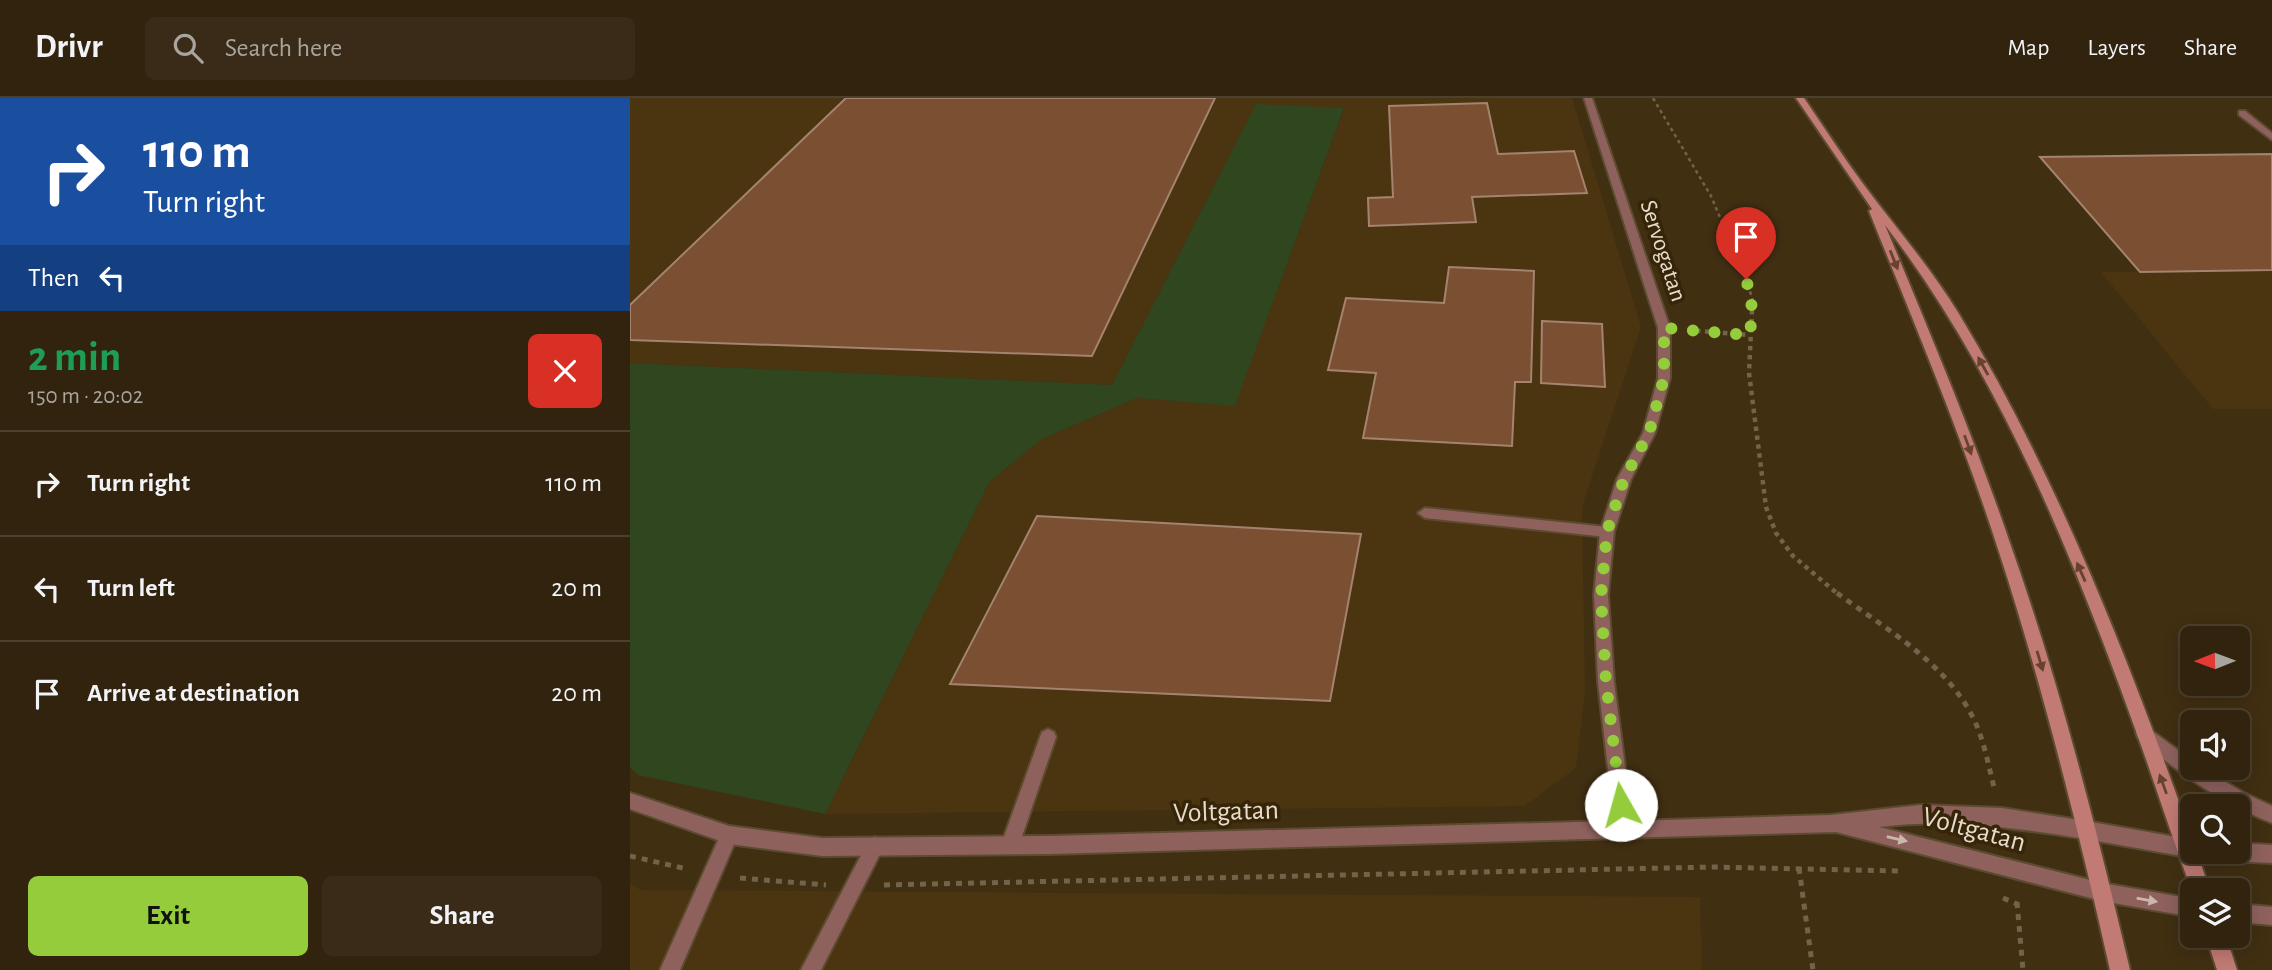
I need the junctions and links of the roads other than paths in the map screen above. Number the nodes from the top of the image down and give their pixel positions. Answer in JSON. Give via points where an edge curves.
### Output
{"nodes":[{"id":1,"x":1588,"y":98,"type":"edge"},
{"id":2,"x":1800,"y":98,"type":"edge"},
{"id":3,"x":2242,"y":113,"type":"dead end"},
{"id":4,"x":2272,"y":137,"type":"edge"},
{"id":5,"x":1868,"y":197,"type":"junction"},
{"id":6,"x":1425,"y":513,"type":"dead end"},
{"id":7,"x":1607,"y":532,"type":"junction"},
{"id":8,"x":2144,"y":733,"type":"junction"},
{"id":9,"x":1048,"y":737,"type":"dead end"},
{"id":10,"x":630,"y":801,"type":"edge"},
{"id":11,"x":2272,"y":815,"type":"edge"},
{"id":12,"x":2180,"y":823,"type":"edge"},
{"id":13,"x":1831,"y":824,"type":"junction"},
{"id":14,"x":1624,"y":830,"type":"junction"},
{"id":15,"x":2086,"y":830,"type":"junction"},
{"id":16,"x":729,"y":835,"type":"junction"},
{"id":17,"x":1010,"y":845,"type":"junction"},
{"id":18,"x":875,"y":846,"type":"junction"},
{"id":19,"x":2180,"y":846,"type":"edge"},
{"id":20,"x":2250,"y":853,"type":"edge"},
{"id":21,"x":2272,"y":854,"type":"edge"},
{"id":22,"x":2102,"y":892,"type":"junction"},
{"id":23,"x":2180,"y":906,"type":"edge"},
{"id":24,"x":2250,"y":914,"type":"edge"},
{"id":25,"x":2272,"y":916,"type":"edge"},
{"id":26,"x":2220,"y":948,"type":"edge"},
{"id":27,"x":670,"y":970,"type":"edge"},
{"id":28,"x":811,"y":970,"type":"edge"},
{"id":29,"x":2120,"y":970,"type":"edge"},
{"id":30,"x":2227,"y":970,"type":"edge"}],
"edges":[{"from":1,"to":7,"type":"street","name":"Servogatan","via":[[1664,328],[1664,378],[1649,433],[1624,479]]},
{"from":2,"to":5,"type":"main road"},
{"from":3,"to":4,"type":"street"},
{"from":8,"to":5,"type":"main road","one_way":true,"via":[[2094,601],[2000,395],[1953,313]]},
{"from":5,"to":15,"type":"main road","one_way":true,"via":[[1954,407],[2021,595]]},
{"from":6,"to":7,"type":"street"},
{"from":7,"to":14,"type":"street","name":"Servogatan","via":[[1601,596]]},
{"from":8,"to":11,"type":"street","via":[[2199,778]]},
{"from":12,"to":8,"type":"main road","one_way":true},
{"from":9,"to":17,"type":"street"},
{"from":10,"to":16,"type":"street","name":"Voltgatan"},
{"from":13,"to":14,"type":"street","name":"Voltgatan"},
{"from":13,"to":15,"type":"street","name":"Voltgatan","via":[[1920,813],[2002,817]]},
{"from":13,"to":22,"type":"street","name":"Voltgatan","one_way":true},
{"from":14,"to":17,"type":"street","name":"Voltgatan"},
{"from":15,"to":19,"type":"street","name":"Voltgatan"},
{"from":15,"to":22,"type":"main road"},
{"from":16,"to":18,"type":"street","name":"Voltgatan","via":[[822,847]]},
{"from":16,"to":27,"type":"street"},
{"from":17,"to":18,"type":"street","name":"Voltgatan"},
{"from":18,"to":28,"type":"street"},
{"from":20,"to":21,"type":"street"},
{"from":22,"to":23,"type":"street","name":"Voltgatan","one_way":true},
{"from":22,"to":29,"type":"main road"},
{"from":24,"to":25,"type":"street"},
{"from":26,"to":30,"type":"main road"}]}
